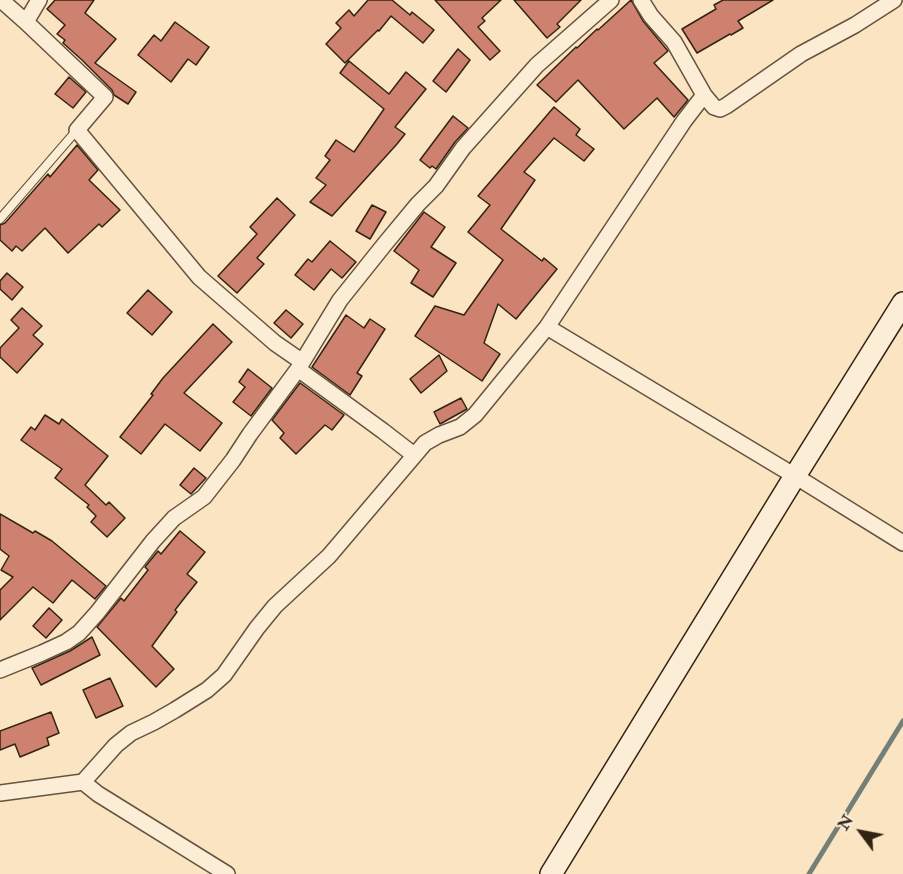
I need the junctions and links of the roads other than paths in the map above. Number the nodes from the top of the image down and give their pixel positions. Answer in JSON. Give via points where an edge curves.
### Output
{"nodes":[{"id":1,"x":1,"y":0,"type":"edge"},
{"id":2,"x":39,"y":0,"type":"edge"},
{"id":3,"x":611,"y":0,"type":"edge"},
{"id":4,"x":641,"y":0,"type":"edge"},
{"id":5,"x":894,"y":0,"type":"edge"},
{"id":6,"x":26,"y":22,"type":"junction"},
{"id":7,"x":704,"y":95,"type":"junction"},
{"id":8,"x":77,"y":130,"type":"junction"},
{"id":9,"x":0,"y":219,"type":"edge"},
{"id":10,"x":903,"y":303,"type":"edge"},
{"id":11,"x":547,"y":327,"type":"junction"},
{"id":12,"x":300,"y":365,"type":"junction"},
{"id":13,"x":414,"y":455,"type":"junction"},
{"id":14,"x":795,"y":476,"type":"junction"},
{"id":15,"x":903,"y":543,"type":"edge"},
{"id":16,"x":0,"y":670,"type":"edge"},
{"id":17,"x":83,"y":782,"type":"junction"},
{"id":18,"x":0,"y":793,"type":"edge"},
{"id":19,"x":227,"y":874,"type":"edge"},
{"id":20,"x":551,"y":874,"type":"edge"}],
"edges":[{"from":1,"to":6,"type":"street"},
{"from":2,"to":6,"type":"street"},
{"from":3,"to":12,"type":"street","via":[[537,65],[463,148],[340,300]]},
{"from":4,"to":7,"type":"street","via":[[674,42]]},
{"from":5,"to":7,"type":"street","via":[[801,54],[720,109]]},
{"from":6,"to":8,"type":"street","via":[[105,96]]},
{"from":7,"to":11,"type":"street"},
{"from":8,"to":9,"type":"lane"},
{"from":8,"to":12,"type":"street","via":[[199,277]]},
{"from":10,"to":14,"type":"street"},
{"from":11,"to":13,"type":"street","via":[[475,415],[425,443]]},
{"from":11,"to":14,"type":"street"},
{"from":12,"to":13,"type":"street"},
{"from":12,"to":16,"type":"street","via":[[219,480],[204,497],[174,518],[79,633]]},
{"from":13,"to":17,"type":"street","via":[[329,556],[275,606],[224,675],[175,710],[130,733]]},
{"from":14,"to":15,"type":"street"},
{"from":14,"to":20,"type":"street"},
{"from":17,"to":18,"type":"street"},
{"from":17,"to":19,"type":"street"}]}
